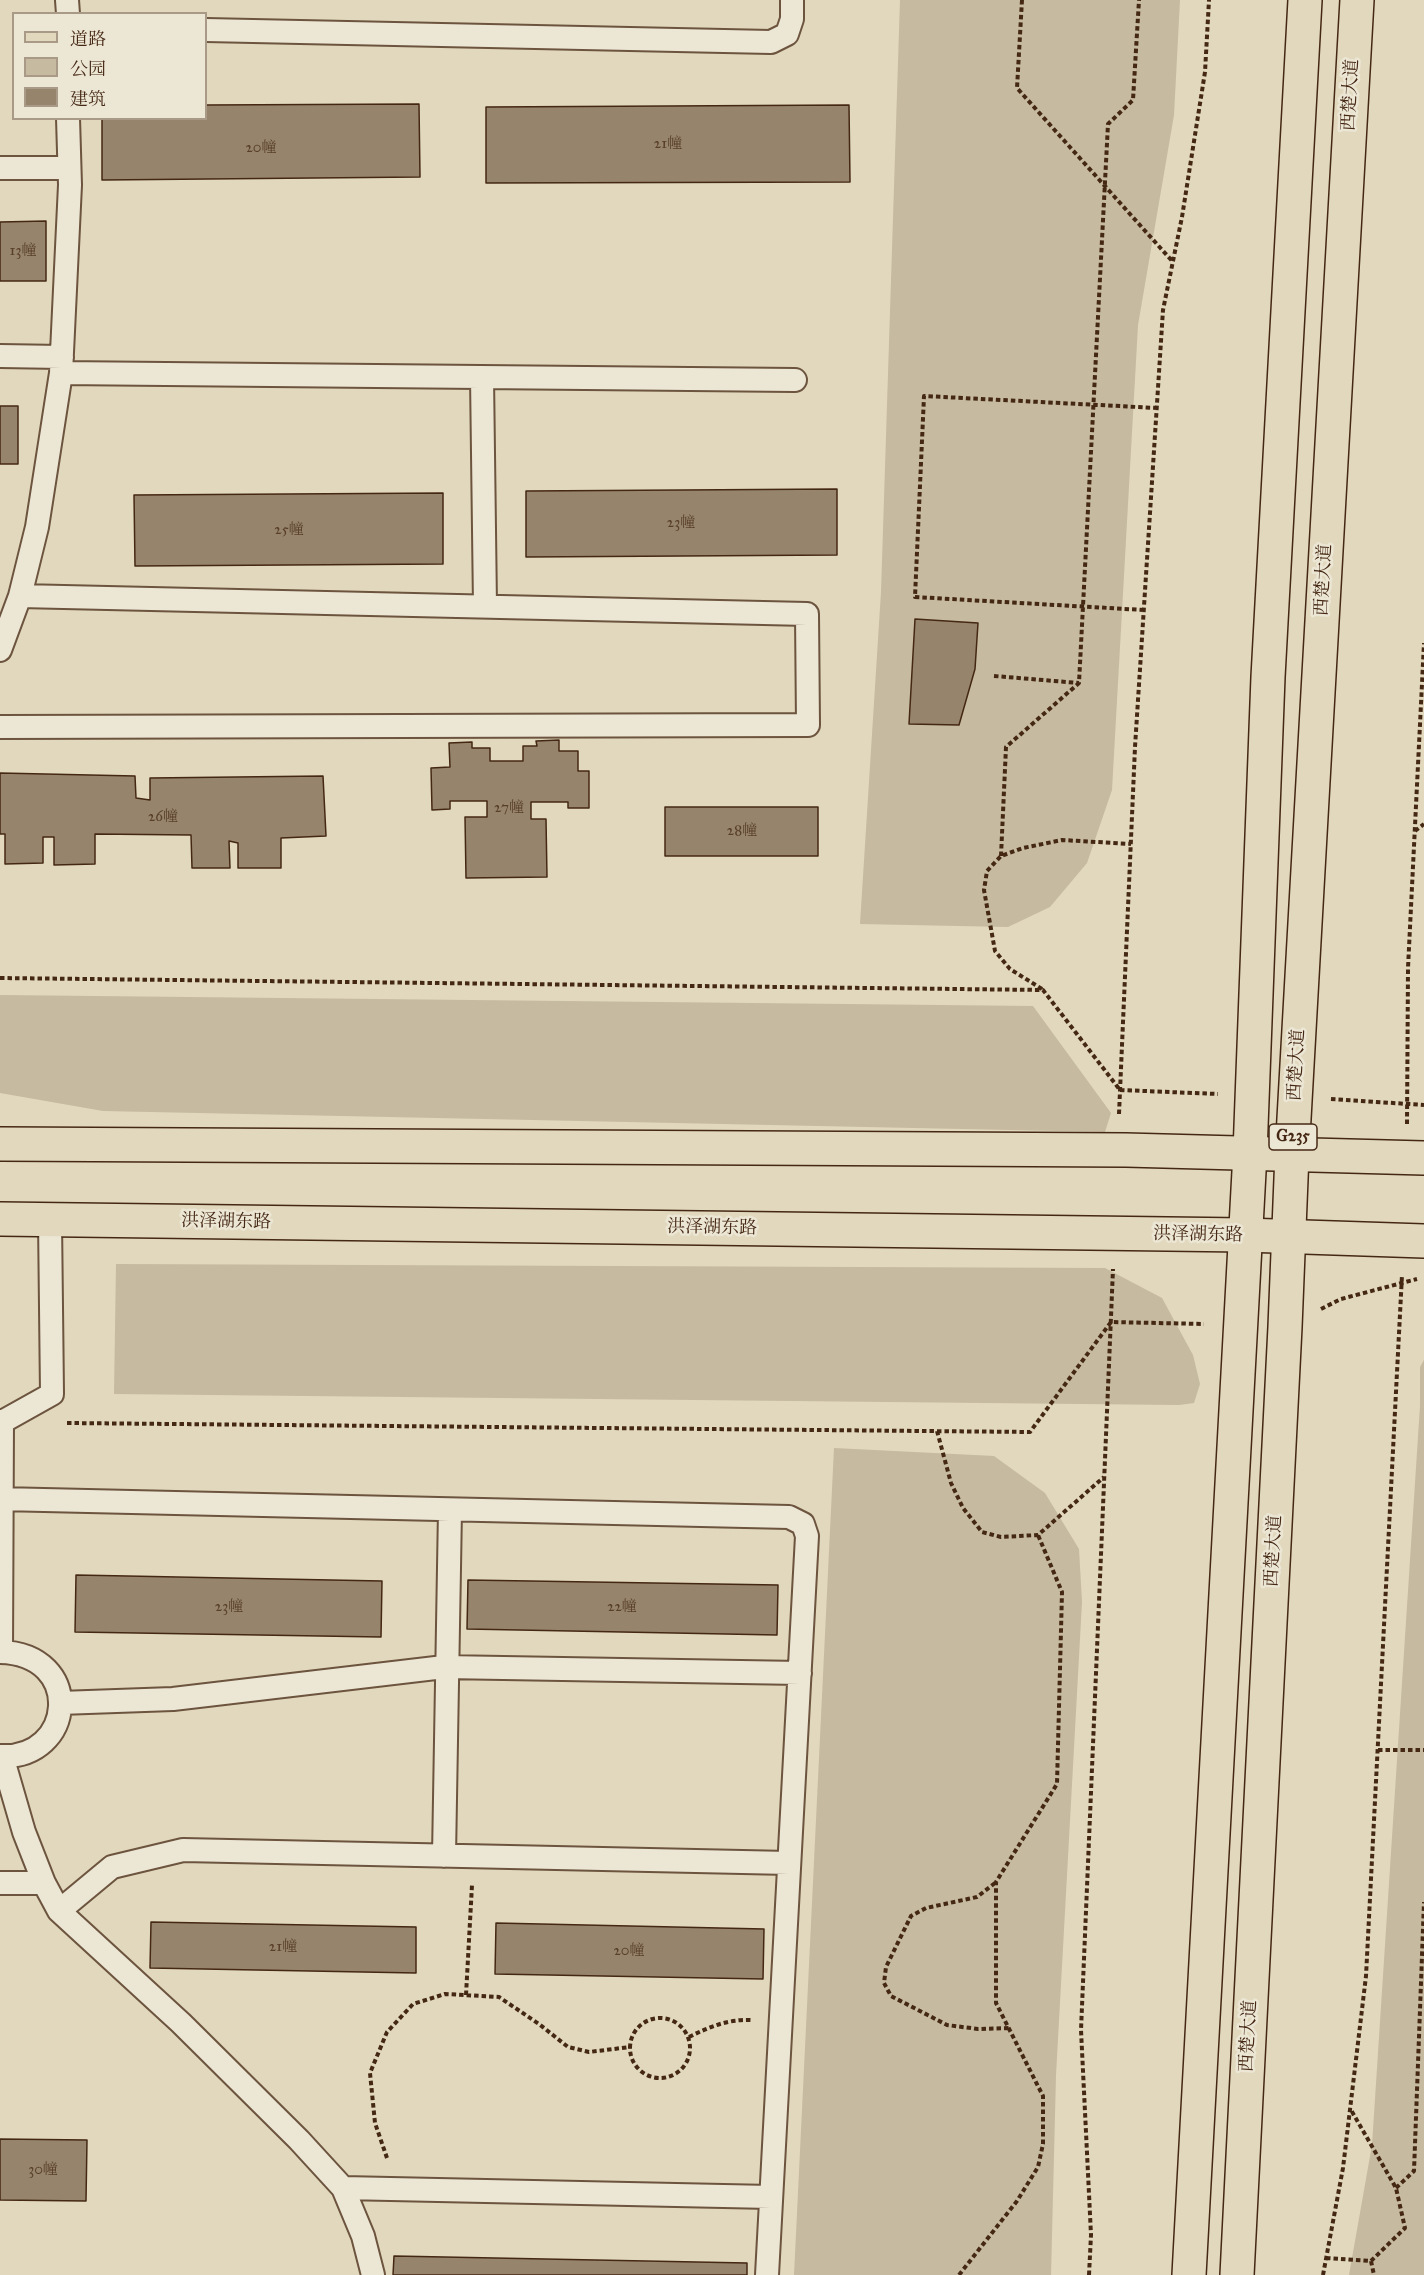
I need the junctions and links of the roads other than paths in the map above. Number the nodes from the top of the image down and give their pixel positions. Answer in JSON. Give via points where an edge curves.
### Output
{"nodes":[{"id":1,"x":792,"y":0,"type":"edge"},
{"id":2,"x":1305,"y":0,"type":"edge"},
{"id":3,"x":1356,"y":0,"type":"edge"},
{"id":4,"x":207,"y":30,"type":"edge"},
{"id":5,"x":68,"y":120,"type":"edge"},
{"id":6,"x":0,"y":168,"type":"edge"},
{"id":7,"x":68,"y":168,"type":"junction"},
{"id":8,"x":0,"y":356,"type":"edge"},
{"id":9,"x":62,"y":365,"type":"junction"},
{"id":10,"x":482,"y":377,"type":"junction"},
{"id":11,"x":795,"y":380,"type":"dead end"},
{"id":12,"x":20,"y":596,"type":"junction"},
{"id":13,"x":485,"y":606,"type":"junction"},
{"id":14,"x":0,"y":650,"type":"edge"},
{"id":15,"x":0,"y":727,"type":"edge"},
{"id":16,"x":0,"y":1143,"type":"edge"},
{"id":17,"x":1250,"y":1153,"type":"junction"},
{"id":18,"x":1292,"y":1154,"type":"junction"},
{"id":19,"x":1415,"y":1158,"type":"edge"},
{"id":20,"x":0,"y":1219,"type":"edge"},
{"id":21,"x":50,"y":1220,"type":"junction"},
{"id":22,"x":1245,"y":1235,"type":"junction"},
{"id":23,"x":1288,"y":1237,"type":"junction"},
{"id":24,"x":1414,"y":1241,"type":"edge"},
{"id":25,"x":1,"y":1422,"type":"edge"},
{"id":26,"x":1,"y":1499,"type":"edge"},
{"id":27,"x":450,"y":1510,"type":"junction"},
{"id":28,"x":1,"y":1652,"type":"edge"},
{"id":29,"x":447,"y":1667,"type":"junction"},
{"id":30,"x":800,"y":1673,"type":"junction"},
{"id":31,"x":60,"y":1703,"type":"junction"},
{"id":32,"x":1,"y":1756,"type":"edge"},
{"id":33,"x":444,"y":1856,"type":"junction"},
{"id":34,"x":789,"y":1863,"type":"junction"},
{"id":35,"x":0,"y":1883,"type":"edge"},
{"id":36,"x":44,"y":1883,"type":"junction"},
{"id":37,"x":59,"y":1911,"type":"junction"},
{"id":38,"x":343,"y":2188,"type":"junction"},
{"id":39,"x":771,"y":2197,"type":"junction"},
{"id":40,"x":374,"y":2275,"type":"edge"},
{"id":41,"x":767,"y":2275,"type":"edge"},
{"id":42,"x":1189,"y":2275,"type":"edge"},
{"id":43,"x":1237,"y":2275,"type":"edge"}],
"edges":[{"from":1,"to":4,"type":"lane","via":[[787,34],[771,42]]},
{"from":2,"to":17,"type":"main road","number":"G235","via":[[1268,677]]},
{"from":3,"to":18,"type":"main road","name":"西楚大道","number":"G235"},
{"from":5,"to":7,"type":"lane"},
{"from":6,"to":7,"type":"lane"},
{"from":7,"to":9,"type":"lane"},
{"from":8,"to":9,"type":"lane"},
{"from":9,"to":10,"type":"lane"},
{"from":9,"to":12,"type":"lane","via":[[41,507]]},
{"from":10,"to":11,"type":"lane"},
{"from":10,"to":13,"type":"lane"},
{"from":12,"to":13,"type":"lane"},
{"from":12,"to":14,"type":"lane"},
{"from":13,"to":15,"type":"lane","via":[[807,614],[808,725]]},
{"from":16,"to":17,"type":"main road"},
{"from":17,"to":18,"type":"main road"},
{"from":17,"to":22,"type":"main road","number":"G235"},
{"from":18,"to":19,"type":"main road"},
{"from":18,"to":23,"type":"main road","name":"西楚大道","number":"G235"},
{"from":20,"to":21,"type":"main road","name":"洪泽湖东路"},
{"from":21,"to":22,"type":"main road","name":"洪泽湖东路"},
{"from":21,"to":25,"type":"lane","via":[[51,1394]]},
{"from":22,"to":23,"type":"main road","name":"洪泽湖东路"},
{"from":22,"to":42,"type":"main road","number":"G235"},
{"from":23,"to":24,"type":"main road","name":"洪泽湖东路"},
{"from":23,"to":43,"type":"main road","name":"西楚大道","number":"G235"},
{"from":25,"to":26,"type":"lane"},
{"from":26,"to":27,"type":"lane"},
{"from":26,"to":28,"type":"lane"},
{"from":27,"to":29,"type":"lane"},
{"from":27,"to":30,"type":"lane","via":[[789,1517],[803,1524],[807,1536]]},
{"from":28,"to":31,"type":"lane","via":[[24,1654],[38,1662],[50,1673]]},
{"from":29,"to":30,"type":"lane"},
{"from":29,"to":31,"type":"lane","via":[[173,1699]]},
{"from":29,"to":33,"type":"lane"},
{"from":30,"to":34,"type":"lane"},
{"from":31,"to":32,"type":"lane","via":[[58,1721],[43,1742],[20,1755]]},
{"from":32,"to":36,"type":"lane"},
{"from":33,"to":34,"type":"lane"},
{"from":33,"to":37,"type":"lane","via":[[183,1850],[112,1867]]},
{"from":34,"to":39,"type":"lane"},
{"from":35,"to":36,"type":"lane"},
{"from":36,"to":37,"type":"lane"},
{"from":37,"to":38,"type":"lane","via":[[181,2023]]},
{"from":38,"to":39,"type":"lane"},
{"from":38,"to":40,"type":"lane"},
{"from":39,"to":41,"type":"lane"}]}
